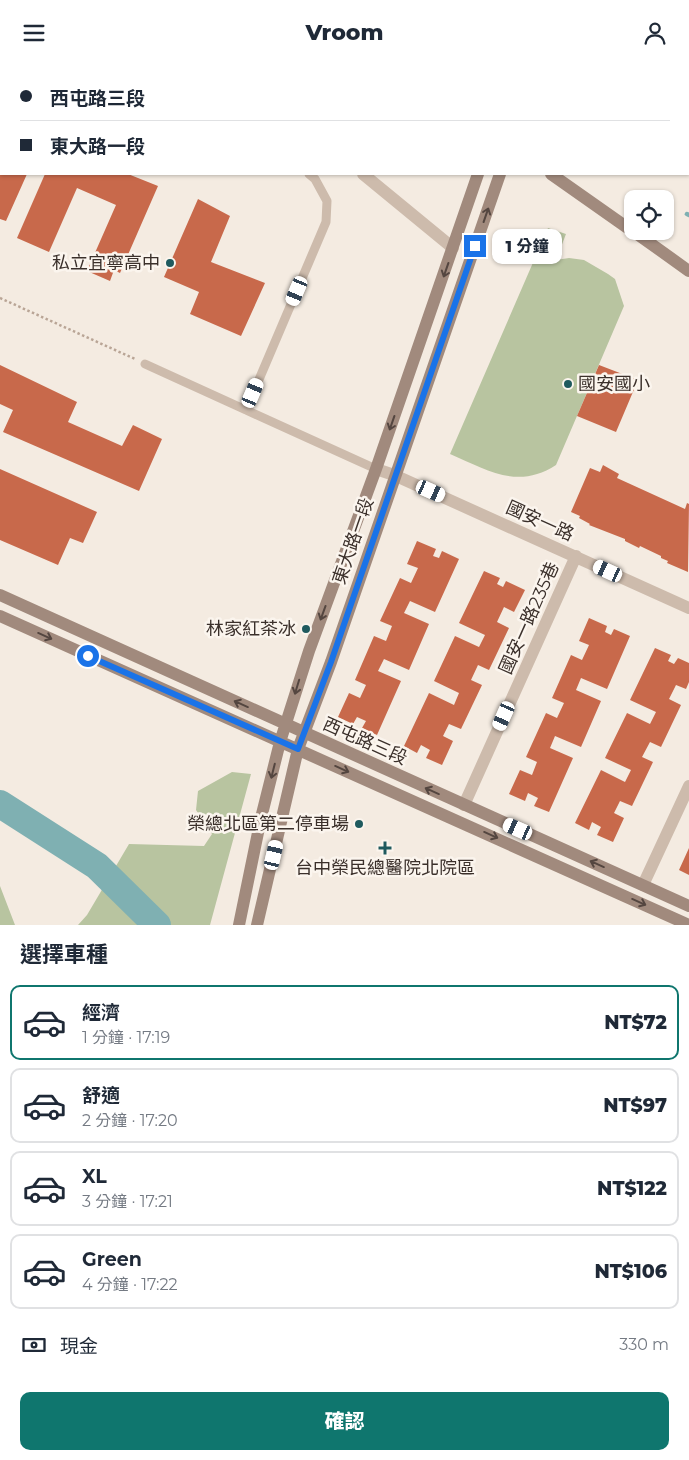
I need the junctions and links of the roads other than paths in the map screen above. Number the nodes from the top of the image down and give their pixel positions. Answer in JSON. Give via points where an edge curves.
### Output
{"nodes":[{"id":1,"x":311,"y":175,"type":"edge"},
{"id":2,"x":364,"y":175,"type":"edge"},
{"id":3,"x":478,"y":175,"type":"edge"},
{"id":4,"x":500,"y":175,"type":"edge"},
{"id":5,"x":552,"y":175,"type":"edge"},
{"id":6,"x":624,"y":225,"type":"edge"},
{"id":7,"x":646,"y":240,"type":"edge"},
{"id":8,"x":453,"y":248,"type":"junction"},
{"id":9,"x":689,"y":271,"type":"edge"},
{"id":10,"x":145,"y":364,"type":"road end"},
{"id":11,"x":246,"y":410,"type":"junction"},
{"id":12,"x":376,"y":469,"type":"junction"},
{"id":13,"x":394,"y":475,"type":"junction"},
{"id":14,"x":576,"y":556,"type":"junction"},
{"id":15,"x":0,"y":595,"type":"edge"},
{"id":16,"x":689,"y":608,"type":"edge"},
{"id":17,"x":0,"y":617,"type":"edge"},
{"id":18,"x":286,"y":724,"type":"junction"},
{"id":19,"x":304,"y":733,"type":"junction"},
{"id":20,"x":280,"y":742,"type":"junction"},
{"id":21,"x":298,"y":749,"type":"junction"},
{"id":22,"x":689,"y":786,"type":"edge"},
{"id":23,"x":464,"y":805,"type":"junction"},
{"id":24,"x":643,"y":885,"type":"junction"},
{"id":25,"x":689,"y":906,"type":"edge"},
{"id":26,"x":239,"y":925,"type":"edge"},
{"id":27,"x":257,"y":925,"type":"edge"},
{"id":28,"x":689,"y":925,"type":"edge"}],
"edges":[{"from":1,"to":11,"type":"lane","via":[[327,201],[326,222]]},
{"from":2,"to":8,"type":"street"},
{"from":3,"to":8,"type":"street","name":"東大路一段"},
{"from":13,"to":4,"type":"street","name":"東大路一段","one_way":true},
{"from":5,"to":6,"type":"street"},
{"from":7,"to":9,"type":"street"},
{"from":8,"to":12,"type":"street","name":"東大路一段","one_way":true},
{"from":10,"to":11,"type":"lane"},
{"from":11,"to":12,"type":"lane"},
{"from":12,"to":13,"type":"street","name":"國安一路"},
{"from":12,"to":18,"type":"street","name":"東大路一段","one_way":true,"via":[[308,651]]},
{"from":13,"to":14,"type":"street","name":"國安一路"},
{"from":13,"to":19,"type":"street","name":"東大路一段"},
{"from":14,"to":16,"type":"street","name":"國安一路"},
{"from":14,"to":23,"type":"street","name":"國安一路235巷"},
{"from":18,"to":15,"type":"street","name":"西屯路三段","one_way":true},
{"from":17,"to":20,"type":"street","name":"西屯路三段","one_way":true},
{"from":18,"to":19,"type":"street","name":"西屯路三段"},
{"from":18,"to":20,"type":"street","name":"東大路一段"},
{"from":19,"to":21,"type":"street","name":"東大路一段"},
{"from":23,"to":19,"type":"street","name":"西屯路三段","one_way":true},
{"from":20,"to":21,"type":"street","name":"西屯路三段"},
{"from":20,"to":26,"type":"street","name":"東大路一段","one_way":true},
{"from":21,"to":27,"type":"street","name":"東大路一段"},
{"from":21,"to":28,"type":"street","name":"西屯路三段","one_way":true},
{"from":22,"to":24,"type":"street"},
{"from":24,"to":23,"type":"street","name":"西屯路三段","one_way":true},
{"from":24,"to":25,"type":"street","name":"西屯路三段"}]}
